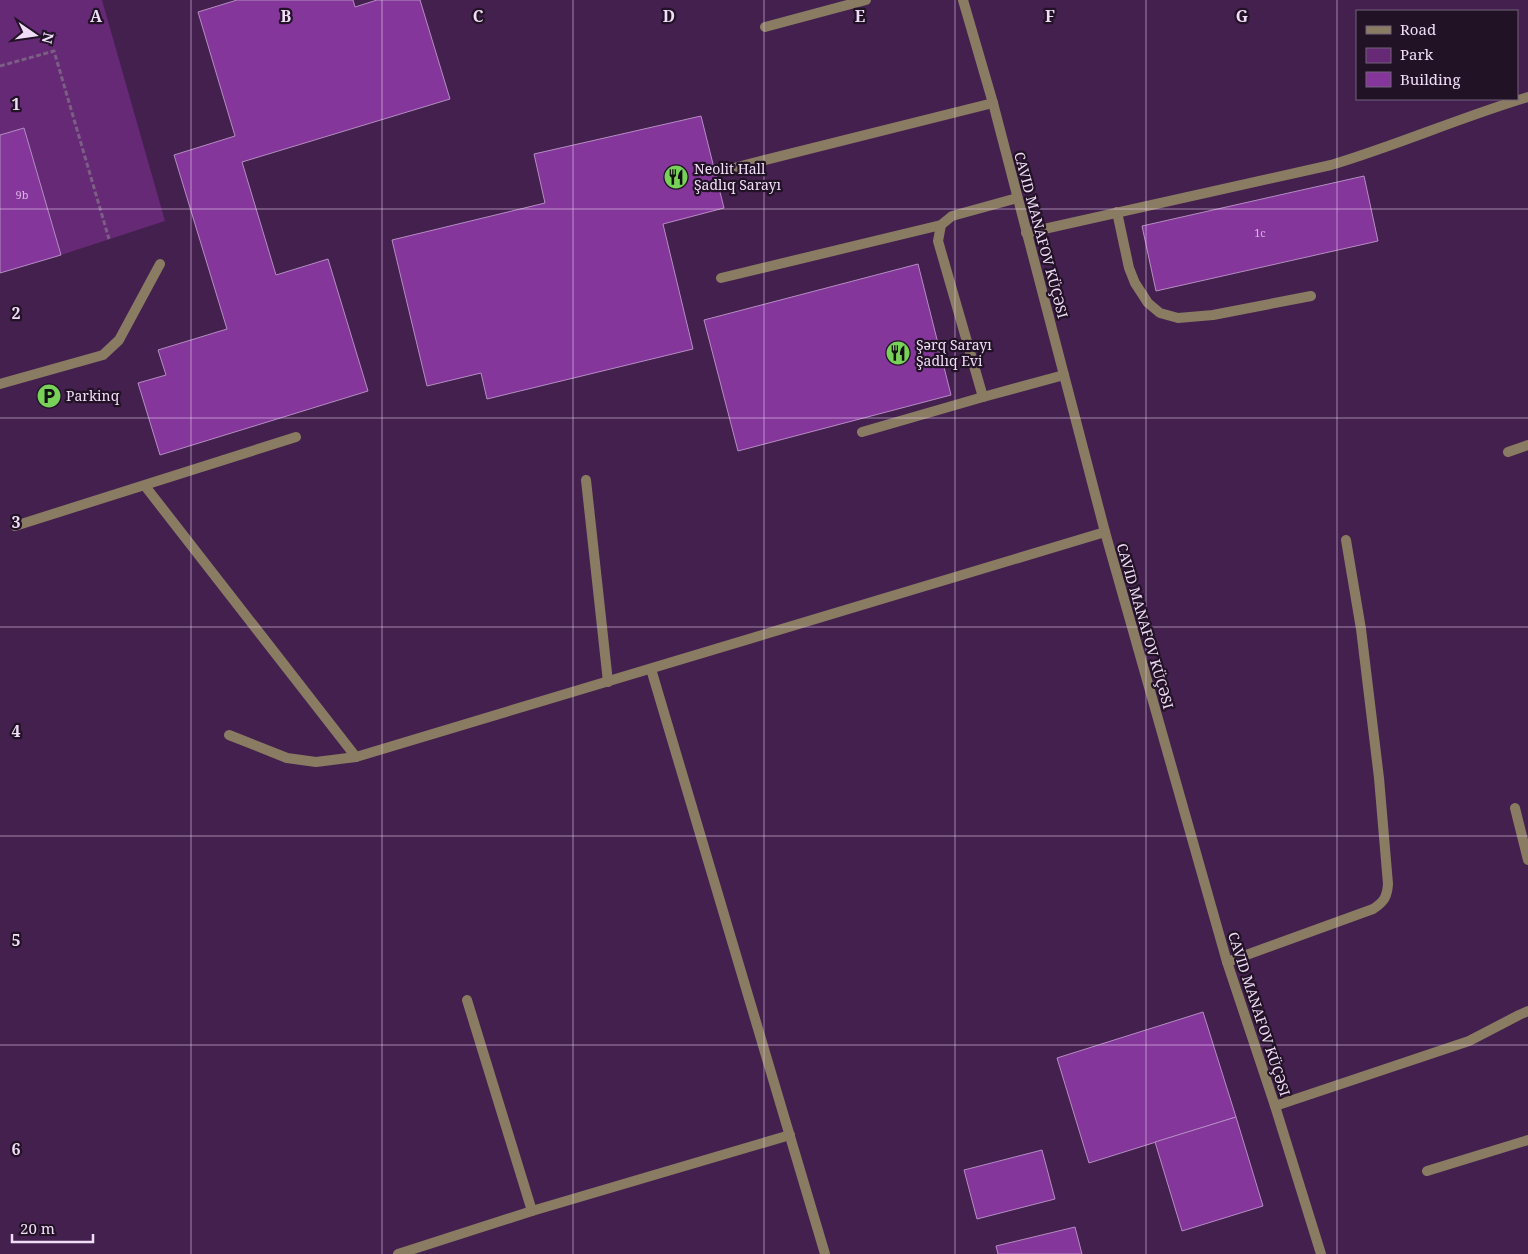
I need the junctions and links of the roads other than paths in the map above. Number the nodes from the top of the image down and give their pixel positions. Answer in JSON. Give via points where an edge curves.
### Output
{"nodes":[{"id":1,"x":866,"y":0,"type":"edge"},
{"id":2,"x":963,"y":0,"type":"edge"},
{"id":3,"x":765,"y":27,"type":"dead end"},
{"id":4,"x":1528,"y":97,"type":"edge"},
{"id":5,"x":993,"y":103,"type":"junction"},
{"id":6,"x":737,"y":168,"type":"dead end"},
{"id":7,"x":1017,"y":198,"type":"junction"},
{"id":8,"x":1117,"y":212,"type":"junction"},
{"id":9,"x":941,"y":225,"type":"junction"},
{"id":10,"x":1026,"y":233,"type":"junction"},
{"id":11,"x":160,"y":264,"type":"dead end"},
{"id":12,"x":721,"y":278,"type":"dead end"},
{"id":13,"x":1311,"y":296,"type":"dead end"},
{"id":14,"x":1064,"y":376,"type":"junction"},
{"id":15,"x":0,"y":384,"type":"edge"},
{"id":16,"x":983,"y":397,"type":"junction"},
{"id":17,"x":862,"y":432,"type":"dead end"},
{"id":18,"x":296,"y":438,"type":"dead end"},
{"id":19,"x":1528,"y":445,"type":"edge"},
{"id":20,"x":1508,"y":452,"type":"dead end"},
{"id":21,"x":586,"y":480,"type":"dead end"},
{"id":22,"x":145,"y":486,"type":"junction"},
{"id":23,"x":15,"y":526,"type":"dead end"},
{"id":24,"x":1104,"y":532,"type":"junction"},
{"id":25,"x":1346,"y":540,"type":"dead end"},
{"id":26,"x":652,"y":668,"type":"junction"},
{"id":27,"x":608,"y":682,"type":"junction"},
{"id":28,"x":229,"y":735,"type":"dead end"},
{"id":29,"x":356,"y":757,"type":"junction"},
{"id":30,"x":1515,"y":808,"type":"dead end"},
{"id":31,"x":1528,"y":860,"type":"edge"},
{"id":32,"x":1226,"y":962,"type":"junction"},
{"id":33,"x":467,"y":1000,"type":"dead end"},
{"id":34,"x":1528,"y":1011,"type":"edge"},
{"id":35,"x":1276,"y":1106,"type":"junction"},
{"id":36,"x":790,"y":1134,"type":"junction"},
{"id":37,"x":1528,"y":1140,"type":"edge"},
{"id":38,"x":1427,"y":1171,"type":"dead end"},
{"id":39,"x":532,"y":1212,"type":"junction"},
{"id":40,"x":398,"y":1254,"type":"edge"},
{"id":41,"x":825,"y":1254,"type":"edge"},
{"id":42,"x":1321,"y":1254,"type":"edge"}],
"edges":[{"from":1,"to":3,"type":"street"},
{"from":2,"to":5,"type":"street","name":"CAVID MANAFOV KÜÇƏSI"},
{"from":4,"to":8,"type":"street","via":[[1331,165]]},
{"from":5,"to":6,"type":"street"},
{"from":5,"to":7,"type":"street","name":"CAVID MANAFOV KÜÇƏSI"},
{"from":7,"to":9,"type":"street","via":[[952,216]]},
{"from":7,"to":10,"type":"street","name":"CAVID MANAFOV KÜÇƏSI"},
{"from":8,"to":10,"type":"street"},
{"from":8,"to":13,"type":"street","via":[[1135,283],[1148,303],[1160,313],[1178,318],[1212,315]]},
{"from":9,"to":12,"type":"street"},
{"from":9,"to":16,"type":"street","via":[[938,241]]},
{"from":10,"to":14,"type":"street","name":"CAVID MANAFOV KÜÇƏSI"},
{"from":11,"to":15,"type":"street","via":[[119,340],[103,355]]},
{"from":14,"to":16,"type":"street"},
{"from":14,"to":24,"type":"street","name":"CAVID MANAFOV KÜÇƏSI"},
{"from":16,"to":17,"type":"street"},
{"from":18,"to":22,"type":"street"},
{"from":19,"to":20,"type":"street"},
{"from":21,"to":27,"type":"street"},
{"from":22,"to":23,"type":"street"},
{"from":22,"to":29,"type":"street"},
{"from":24,"to":26,"type":"street"},
{"from":24,"to":32,"type":"street","name":"CAVID MANAFOV KÜÇƏSI"},
{"from":25,"to":32,"type":"street","via":[[1379,778],[1388,894],[1373,909]]},
{"from":26,"to":27,"type":"street"},
{"from":26,"to":36,"type":"street"},
{"from":27,"to":29,"type":"street"},
{"from":28,"to":29,"type":"street","via":[[287,758],[316,762]]},
{"from":30,"to":31,"type":"street"},
{"from":32,"to":35,"type":"street","name":"CAVID MANAFOV KÜÇƏSI"},
{"from":33,"to":39,"type":"street"},
{"from":34,"to":35,"type":"street","via":[[1469,1041]]},
{"from":35,"to":42,"type":"street","name":"CAVID MANAFOV KÜÇƏSI"},
{"from":36,"to":39,"type":"street"},
{"from":36,"to":41,"type":"street"},
{"from":37,"to":38,"type":"street"},
{"from":39,"to":40,"type":"street"}]}
